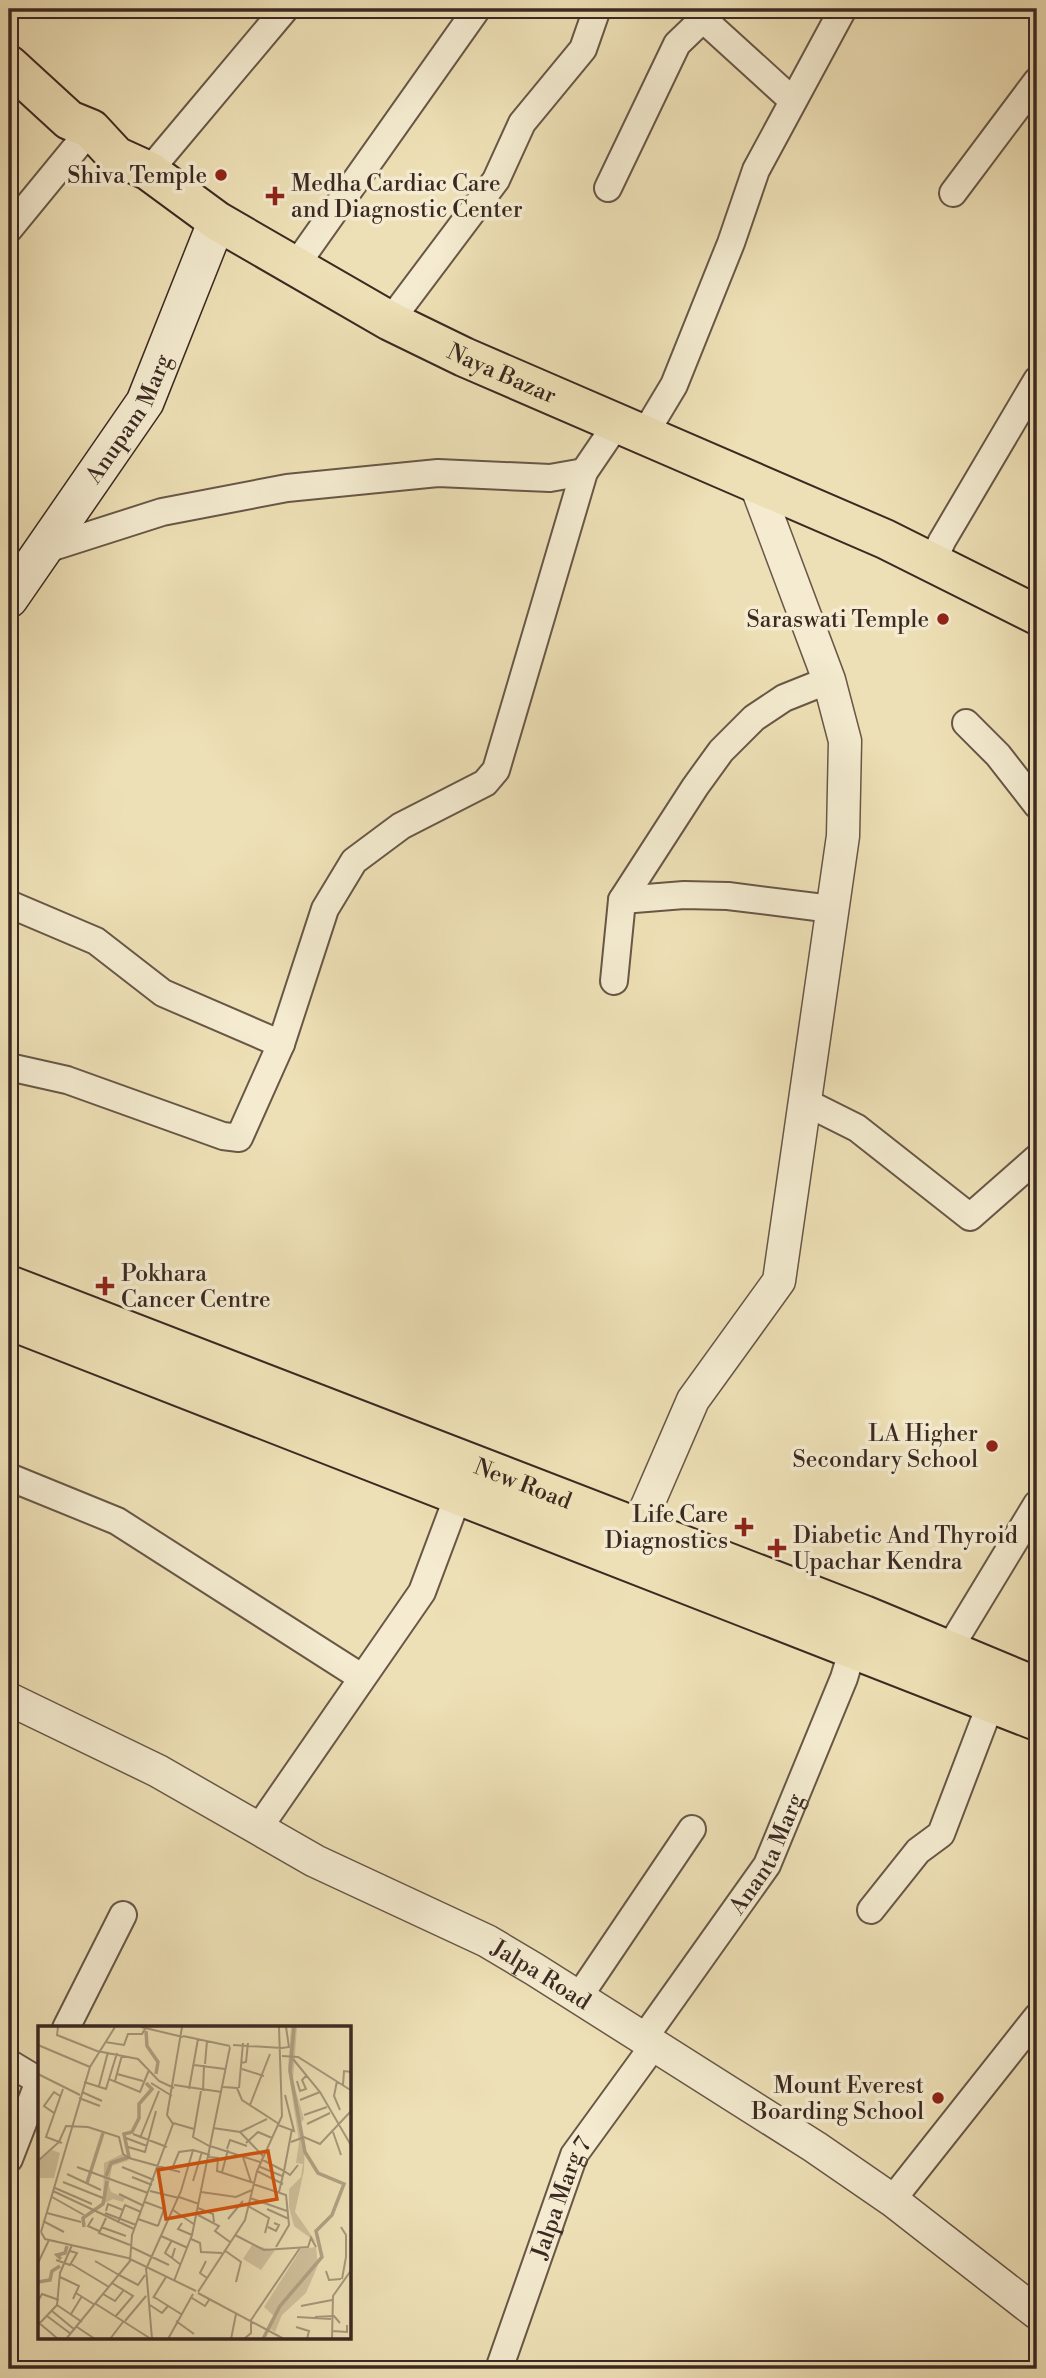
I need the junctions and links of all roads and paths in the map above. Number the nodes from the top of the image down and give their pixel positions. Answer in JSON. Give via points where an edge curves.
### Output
{"nodes":[{"id":1,"x":285,"y":9,"type":"edge"},
{"id":2,"x":477,"y":9,"type":"edge"},
{"id":3,"x":597,"y":9,"type":"edge"},
{"id":4,"x":843,"y":9,"type":"edge"},
{"id":5,"x":707,"y":14,"type":"edge"},
{"id":6,"x":9,"y":65,"type":"edge"},
{"id":7,"x":1037,"y":81,"type":"edge"},
{"id":8,"x":792,"y":100,"type":"junction"},
{"id":9,"x":91,"y":129,"type":"junction"},
{"id":10,"x":149,"y":171,"type":"junction"},
{"id":11,"x":608,"y":188,"type":"dead end"},
{"id":12,"x":953,"y":193,"type":"dead end"},
{"id":13,"x":217,"y":221,"type":"junction"},
{"id":14,"x":9,"y":229,"type":"edge"},
{"id":15,"x":296,"y":265,"type":"junction"},
{"id":16,"x":390,"y":321,"type":"junction"},
{"id":17,"x":1037,"y":380,"type":"edge"},
{"id":18,"x":631,"y":429,"type":"junction"},
{"id":19,"x":584,"y":472,"type":"junction"},
{"id":20,"x":756,"y":485,"type":"junction"},
{"id":21,"x":40,"y":551,"type":"junction"},
{"id":22,"x":932,"y":564,"type":"junction"},
{"id":23,"x":9,"y":599,"type":"edge"},
{"id":24,"x":1037,"y":615,"type":"edge"},
{"id":25,"x":829,"y":680,"type":"junction"},
{"id":26,"x":966,"y":723,"type":"dead end"},
{"id":27,"x":1037,"y":805,"type":"edge"},
{"id":28,"x":622,"y":900,"type":"junction"},
{"id":29,"x":9,"y":904,"type":"edge"},
{"id":30,"x":832,"y":909,"type":"junction"},
{"id":31,"x":614,"y":981,"type":"dead end"},
{"id":32,"x":281,"y":1044,"type":"junction"},
{"id":33,"x":9,"y":1067,"type":"edge"},
{"id":34,"x":803,"y":1101,"type":"junction"},
{"id":35,"x":1037,"y":1158,"type":"edge"},
{"id":36,"x":9,"y":1286,"type":"edge"},
{"id":37,"x":9,"y":1320,"type":"edge"},
{"id":38,"x":9,"y":1477,"type":"edge"},
{"id":39,"x":464,"y":1481,"type":"junction"},
{"id":40,"x":1037,"y":1504,"type":"edge"},
{"id":41,"x":630,"y":1543,"type":"junction"},
{"id":42,"x":853,"y":1648,"type":"junction"},
{"id":43,"x":940,"y":1664,"type":"junction"},
{"id":44,"x":361,"y":1677,"type":"junction"},
{"id":45,"x":1037,"y":1686,"type":"edge"},
{"id":46,"x":9,"y":1699,"type":"edge"},
{"id":47,"x":990,"y":1703,"type":"junction"},
{"id":48,"x":1037,"y":1721,"type":"edge"},
{"id":49,"x":258,"y":1829,"type":"junction"},
{"id":50,"x":692,"y":1829,"type":"dead end"},
{"id":51,"x":871,"y":1910,"type":"dead end"},
{"id":52,"x":123,"y":1915,"type":"dead end"},
{"id":53,"x":578,"y":1998,"type":"junction"},
{"id":54,"x":1037,"y":2017,"type":"edge"},
{"id":55,"x":67,"y":2026,"type":"edge"},
{"id":56,"x":649,"y":2042,"type":"junction"},
{"id":57,"x":9,"y":2063,"type":"edge"},
{"id":58,"x":38,"y":2079,"type":"edge"},
{"id":59,"x":38,"y":2085,"type":"edge"},
{"id":60,"x":9,"y":2159,"type":"edge"},
{"id":61,"x":892,"y":2200,"type":"junction"},
{"id":62,"x":1037,"y":2313,"type":"edge"},
{"id":63,"x":499,"y":2369,"type":"edge"}],
"edges":[{"from":1,"to":10,"type":"street"},
{"from":2,"to":15,"type":"street"},
{"from":3,"to":16,"type":"street","via":[[583,49],[522,123],[496,180]]},
{"from":4,"to":8,"type":"street"},
{"from":5,"to":8,"type":"street"},
{"from":5,"to":11,"type":"street","via":[[677,44]]},
{"from":6,"to":9,"type":"main road","name":"Naya Bazar","via":[[69,120]]},
{"from":7,"to":12,"type":"street"},
{"from":8,"to":18,"type":"street","via":[[756,170],[674,385]]},
{"from":9,"to":10,"type":"main road","name":"Naya Bazar","via":[[116,156]]},
{"from":9,"to":14,"type":"street"},
{"from":10,"to":13,"type":"main road","name":"Naya Bazar"},
{"from":13,"to":15,"type":"main road","name":"Naya Bazar"},
{"from":13,"to":21,"type":"main road","name":"Anupam Marg","via":[[145,402]]},
{"from":15,"to":16,"type":"main road","name":"Naya Bazar"},
{"from":16,"to":18,"type":"main road","name":"Naya Bazar"},
{"from":17,"to":22,"type":"street"},
{"from":18,"to":19,"type":"street"},
{"from":18,"to":20,"type":"main road","name":"Naya Bazar"},
{"from":19,"to":21,"type":"street","via":[[550,478],[438,472],[287,488],[162,512]]},
{"from":19,"to":32,"type":"street","via":[[496,770],[485,783],[401,826],[354,861],[324,909]]},
{"from":20,"to":22,"type":"main road","name":"Naya Bazar"},
{"from":20,"to":25,"type":"street"},
{"from":21,"to":23,"type":"main road","name":"Anupam Marg"},
{"from":22,"to":24,"type":"main road","name":"Naya Bazar"},
{"from":25,"to":28,"type":"street","via":[[784,698],[754,718],[721,751]]},
{"from":25,"to":30,"type":"street","via":[[845,740],[846,786]]},
{"from":26,"to":27,"type":"street"},
{"from":28,"to":30,"type":"street","via":[[729,896]]},
{"from":28,"to":31,"type":"street"},
{"from":29,"to":32,"type":"street","via":[[96,941],[163,993]]},
{"from":30,"to":34,"type":"street"},
{"from":32,"to":33,"type":"street","via":[[239,1138],[67,1080]]},
{"from":34,"to":35,"type":"street","via":[[857,1128],[970,1217]]},
{"from":34,"to":41,"type":"street","via":[[779,1281],[693,1400]]},
{"from":36,"to":39,"type":"main road","name":"New Road"},
{"from":37,"to":39,"type":"main road","name":"New Road"},
{"from":38,"to":44,"type":"street","via":[[117,1521]]},
{"from":39,"to":41,"type":"main road","name":"New Road"},
{"from":39,"to":44,"type":"street","via":[[422,1592]]},
{"from":40,"to":43,"type":"street"},
{"from":41,"to":42,"type":"main road","name":"New Road"},
{"from":41,"to":43,"type":"main road","name":"New Road"},
{"from":42,"to":43,"type":"main road","name":"New Road"},
{"from":42,"to":56,"type":"street","name":"Ananta Marg","via":[[767,1865]]},
{"from":43,"to":45,"type":"main road","name":"New Road"},
{"from":43,"to":47,"type":"main road","name":"New Road"},
{"from":44,"to":49,"type":"street"},
{"from":46,"to":49,"type":"street","name":"Jalpa Road","via":[[159,1771]]},
{"from":47,"to":48,"type":"main road","name":"New Road"},
{"from":47,"to":51,"type":"street","via":[[941,1834],[918,1851]]},
{"from":49,"to":53,"type":"street","name":"Jalpa Road","via":[[315,1861],[487,1941]]},
{"from":50,"to":53,"type":"street"},
{"from":52,"to":55,"type":"street"},
{"from":53,"to":56,"type":"street","name":"Jalpa Road"},
{"from":54,"to":61,"type":"street"},
{"from":56,"to":61,"type":"street","name":"Jalpa Road"},
{"from":56,"to":63,"type":"street","name":"Jalpa Marg 7","via":[[574,2155]]},
{"from":57,"to":58,"type":"street"},
{"from":59,"to":60,"type":"street"},
{"from":61,"to":62,"type":"street","name":"Jalpa Road"}]}
